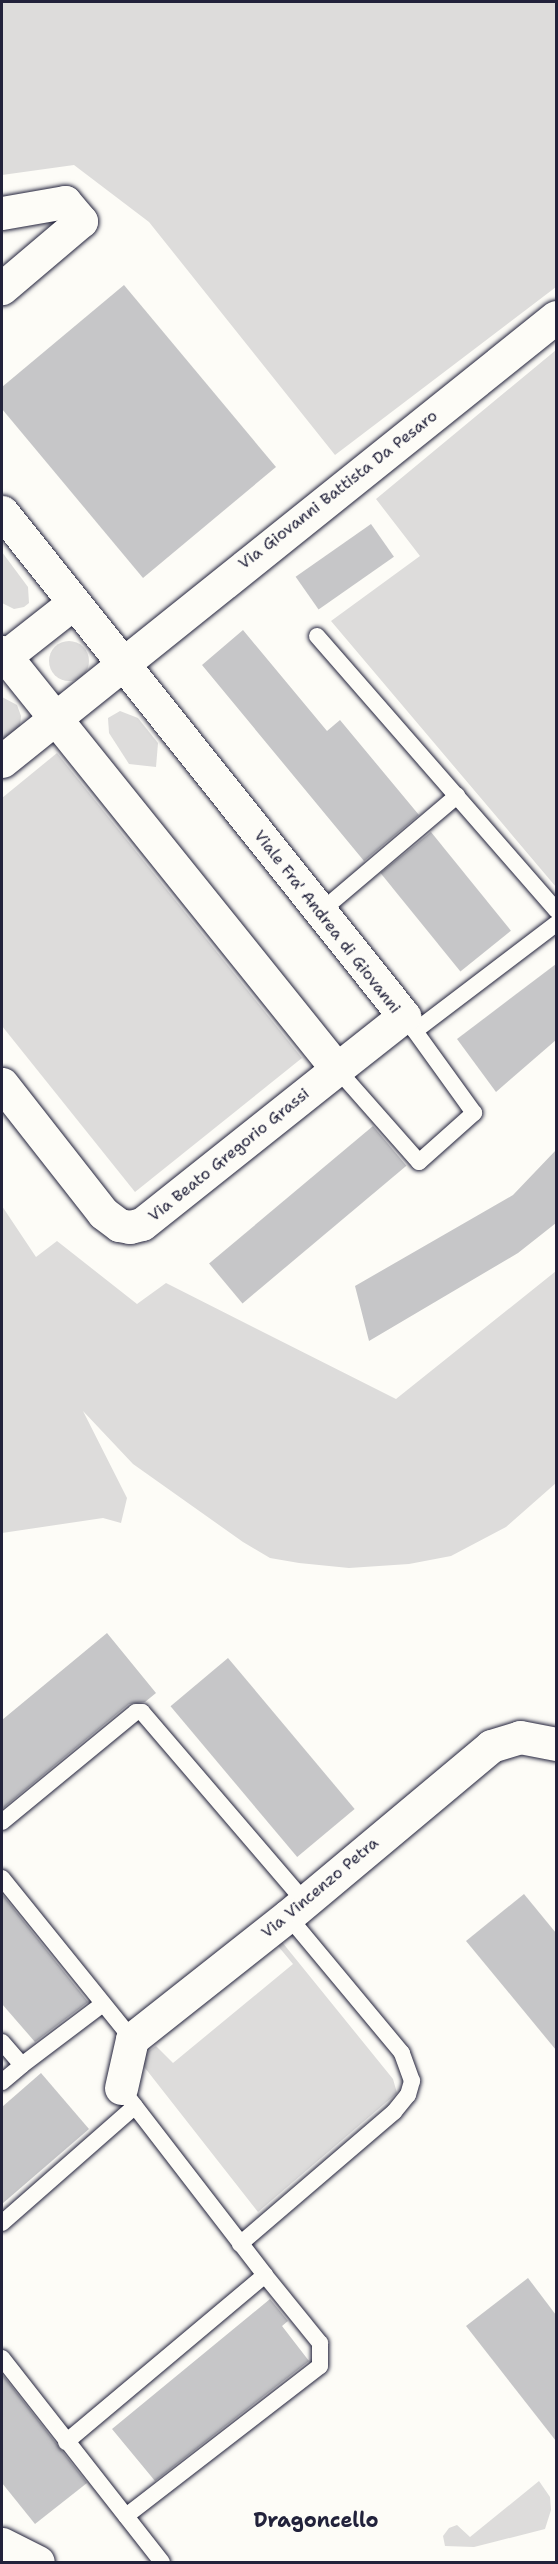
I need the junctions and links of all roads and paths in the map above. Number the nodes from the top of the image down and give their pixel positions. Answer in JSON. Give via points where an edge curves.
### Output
{"nodes":[{"id":1,"x":2,"y":213,"type":"edge"},
{"id":2,"x":2,"y":288,"type":"edge"},
{"id":3,"x":556,"y":317,"type":"edge"},
{"id":4,"x":2,"y":512,"type":"edge"},
{"id":5,"x":72,"y":604,"type":"junction"},
{"id":6,"x":317,"y":636,"type":"dead end"},
{"id":7,"x":3,"y":656,"type":"edge"},
{"id":8,"x":120,"y":663,"type":"junction"},
{"id":9,"x":56,"y":715,"type":"junction"},
{"id":10,"x":2,"y":760,"type":"edge"},
{"id":11,"x":457,"y":796,"type":"junction"},
{"id":12,"x":556,"y":910,"type":"edge"},
{"id":13,"x":320,"y":912,"type":"junction"},
{"id":14,"x":556,"y":924,"type":"edge"},
{"id":15,"x":409,"y":1023,"type":"junction"},
{"id":16,"x":337,"y":1069,"type":"junction"},
{"id":17,"x":2,"y":1084,"type":"edge"},
{"id":18,"x":556,"y":1744,"type":"edge"},
{"id":19,"x":2,"y":1822,"type":"edge"},
{"id":20,"x":2,"y":1878,"type":"edge"},
{"id":21,"x":297,"y":1909,"type":"junction"},
{"id":22,"x":103,"y":2004,"type":"junction"},
{"id":23,"x":132,"y":2039,"type":"junction"},
{"id":24,"x":2,"y":2042,"type":"edge"},
{"id":25,"x":22,"y":2065,"type":"junction"},
{"id":26,"x":2,"y":2082,"type":"edge"},
{"id":27,"x":128,"y":2097,"type":"junction"},
{"id":28,"x":2,"y":2223,"type":"edge"},
{"id":29,"x":240,"y":2244,"type":"junction"},
{"id":30,"x":265,"y":2275,"type":"junction"},
{"id":31,"x":2,"y":2358,"type":"edge"},
{"id":32,"x":66,"y":2442,"type":"junction"},
{"id":33,"x":126,"y":2516,"type":"junction"},
{"id":34,"x":162,"y":2562,"type":"edge"}],
"edges":[{"from":1,"to":2,"type":"street","via":[[65,202],[81,221]]},
{"from":3,"to":8,"type":"street","name":"Via Giovanni Battista Da Pesaro"},
{"from":4,"to":5,"type":"street","name":"Viale Fra' Andrea di Giovanni"},
{"from":5,"to":7,"type":"street"},
{"from":5,"to":8,"type":"street","name":"Viale Fra' Andrea di Giovanni"},
{"from":6,"to":11,"type":"lane"},
{"from":7,"to":9,"type":"street"},
{"from":8,"to":9,"type":"street","name":"Via Giovanni Battista Da Pesaro"},
{"from":8,"to":13,"type":"street","name":"Viale Fra' Andrea di Giovanni"},
{"from":9,"to":10,"type":"street","name":"Via Giovanni Battista Da Pesaro"},
{"from":9,"to":16,"type":"street"},
{"from":11,"to":12,"type":"lane"},
{"from":11,"to":13,"type":"lane"},
{"from":13,"to":15,"type":"street","name":"Viale Fra' Andrea di Giovanni"},
{"from":14,"to":15,"type":"lane"},
{"from":15,"to":16,"type":"street","name":"Viale Fra' Andrea di Giovanni"},
{"from":15,"to":16,"type":"lane","via":[[474,1113],[419,1162]]},
{"from":16,"to":17,"type":"street","name":"Via Beato Gregorio Grassi","via":[[142,1224],[130,1227],[119,1225],[103,1213]]},
{"from":18,"to":21,"type":"street","name":"Via Vincenzo Petra","via":[[520,1737],[491,1746]]},
{"from":19,"to":21,"type":"lane","via":[[136,1712],[142,1712]]},
{"from":20,"to":22,"type":"lane"},
{"from":21,"to":23,"type":"street","name":"Via Vincenzo Petra"},
{"from":21,"to":29,"type":"lane","via":[[402,2053],[412,2081],[408,2095],[394,2112]]},
{"from":22,"to":23,"type":"lane"},
{"from":22,"to":25,"type":"lane"},
{"from":23,"to":27,"type":"street"},
{"from":24,"to":25,"type":"lane"},
{"from":25,"to":26,"type":"lane"},
{"from":27,"to":28,"type":"lane"},
{"from":27,"to":29,"type":"lane"},
{"from":29,"to":30,"type":"lane"},
{"from":30,"to":32,"type":"lane"},
{"from":30,"to":33,"type":"lane","via":[[320,2343],[320,2366]]},
{"from":31,"to":32,"type":"lane"},
{"from":32,"to":33,"type":"lane"},
{"from":33,"to":34,"type":"lane"}]}
